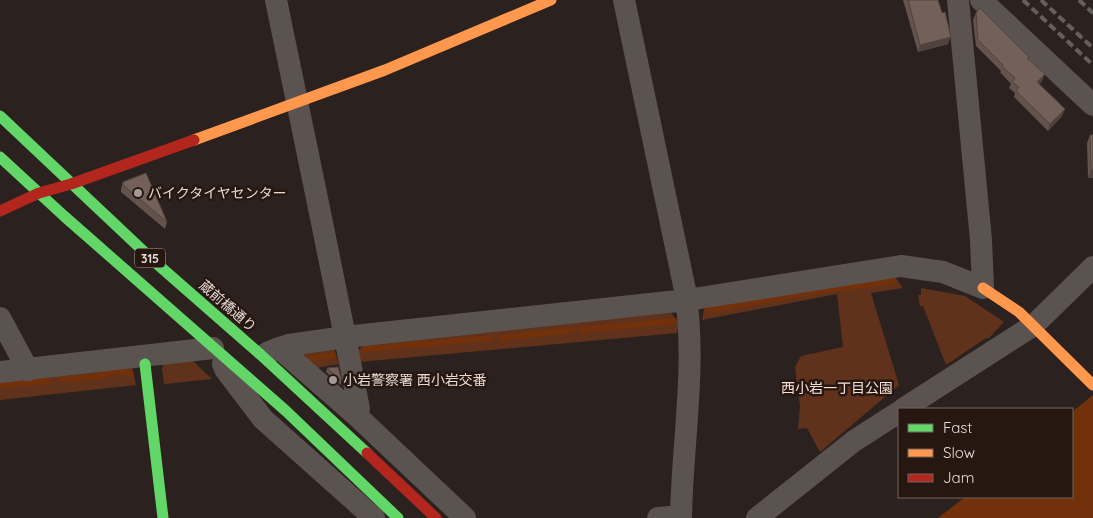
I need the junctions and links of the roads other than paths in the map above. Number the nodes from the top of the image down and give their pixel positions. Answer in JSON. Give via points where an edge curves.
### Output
{"nodes":[{"id":1,"x":276,"y":0,"type":"edge"},
{"id":2,"x":551,"y":0,"type":"edge"},
{"id":3,"x":624,"y":0,"type":"edge"},
{"id":4,"x":958,"y":0,"type":"edge"},
{"id":5,"x":981,"y":0,"type":"edge"},
{"id":6,"x":297,"y":104,"type":"junction"},
{"id":7,"x":1093,"y":105,"type":"edge"},
{"id":8,"x":0,"y":116,"type":"edge"},
{"id":9,"x":0,"y":157,"type":"edge"},
{"id":10,"x":71,"y":184,"type":"junction"},
{"id":11,"x":39,"y":193,"type":"junction"},
{"id":12,"x":0,"y":211,"type":"edge"},
{"id":13,"x":1093,"y":267,"type":"edge"},
{"id":14,"x":983,"y":288,"type":"junction"},
{"id":15,"x":687,"y":300,"type":"junction"},
{"id":16,"x":0,"y":318,"type":"edge"},
{"id":17,"x":1034,"y":325,"type":"junction"},
{"id":18,"x":345,"y":338,"type":"junction"},
{"id":19,"x":216,"y":351,"type":"junction"},
{"id":20,"x":270,"y":352,"type":"junction"},
{"id":21,"x":144,"y":360,"type":"junction"},
{"id":22,"x":28,"y":370,"type":"junction"},
{"id":23,"x":0,"y":372,"type":"edge"},
{"id":24,"x":1093,"y":385,"type":"edge"},
{"id":25,"x":905,"y":408,"type":"edge"},
{"id":26,"x":898,"y":413,"type":"edge"},
{"id":27,"x":357,"y":416,"type":"junction"},
{"id":28,"x":681,"y":517,"type":"edge"},
{"id":29,"x":163,"y":518,"type":"edge"},
{"id":30,"x":374,"y":518,"type":"edge"},
{"id":31,"x":398,"y":518,"type":"edge"},
{"id":32,"x":436,"y":518,"type":"edge"},
{"id":33,"x":464,"y":518,"type":"edge"},
{"id":34,"x":658,"y":518,"type":"edge"},
{"id":35,"x":757,"y":518,"type":"edge"}],
"edges":[{"from":1,"to":6,"type":"street"},
{"from":2,"to":6,"type":"main road"},
{"from":3,"to":15,"type":"street"},
{"from":4,"to":14,"type":"street"},
{"from":5,"to":7,"type":"street"},
{"from":6,"to":10,"type":"main road"},
{"from":6,"to":18,"type":"street"},
{"from":8,"to":10,"type":"main road","name":"蔵前橋通り","number":"315"},
{"from":9,"to":11,"type":"main road","number":"315"},
{"from":10,"to":11,"type":"main road"},
{"from":10,"to":20,"type":"main road","name":"蔵前橋通り","number":"315","via":[[156,263]]},
{"from":11,"to":12,"type":"main road"},
{"from":11,"to":19,"type":"main road","number":"315"},
{"from":13,"to":17,"type":"street"},
{"from":14,"to":15,"type":"street","via":[[943,272],[901,266]]},
{"from":14,"to":17,"type":"main road"},
{"from":15,"to":18,"type":"street"},
{"from":15,"to":28,"type":"street","via":[[689,333]]},
{"from":16,"to":22,"type":"street"},
{"from":17,"to":24,"type":"main road"},
{"from":17,"to":25,"type":"street"},
{"from":18,"to":20,"type":"street","via":[[289,345]]},
{"from":18,"to":27,"type":"street","via":[[359,409]]},
{"from":19,"to":21,"type":"street"},
{"from":19,"to":30,"type":"street","via":[[225,369],[263,419]]},
{"from":19,"to":31,"type":"main road","number":"315","via":[[286,411]]},
{"from":20,"to":27,"type":"street"},
{"from":20,"to":32,"type":"main road","name":"蔵前橋通り","number":"315","via":[[304,395]]},
{"from":21,"to":22,"type":"street"},
{"from":21,"to":29,"type":"main road"},
{"from":22,"to":23,"type":"street"},
{"from":26,"to":35,"type":"street","via":[[854,441]]},
{"from":27,"to":33,"type":"street"},
{"from":28,"to":34,"type":"street"}]}
